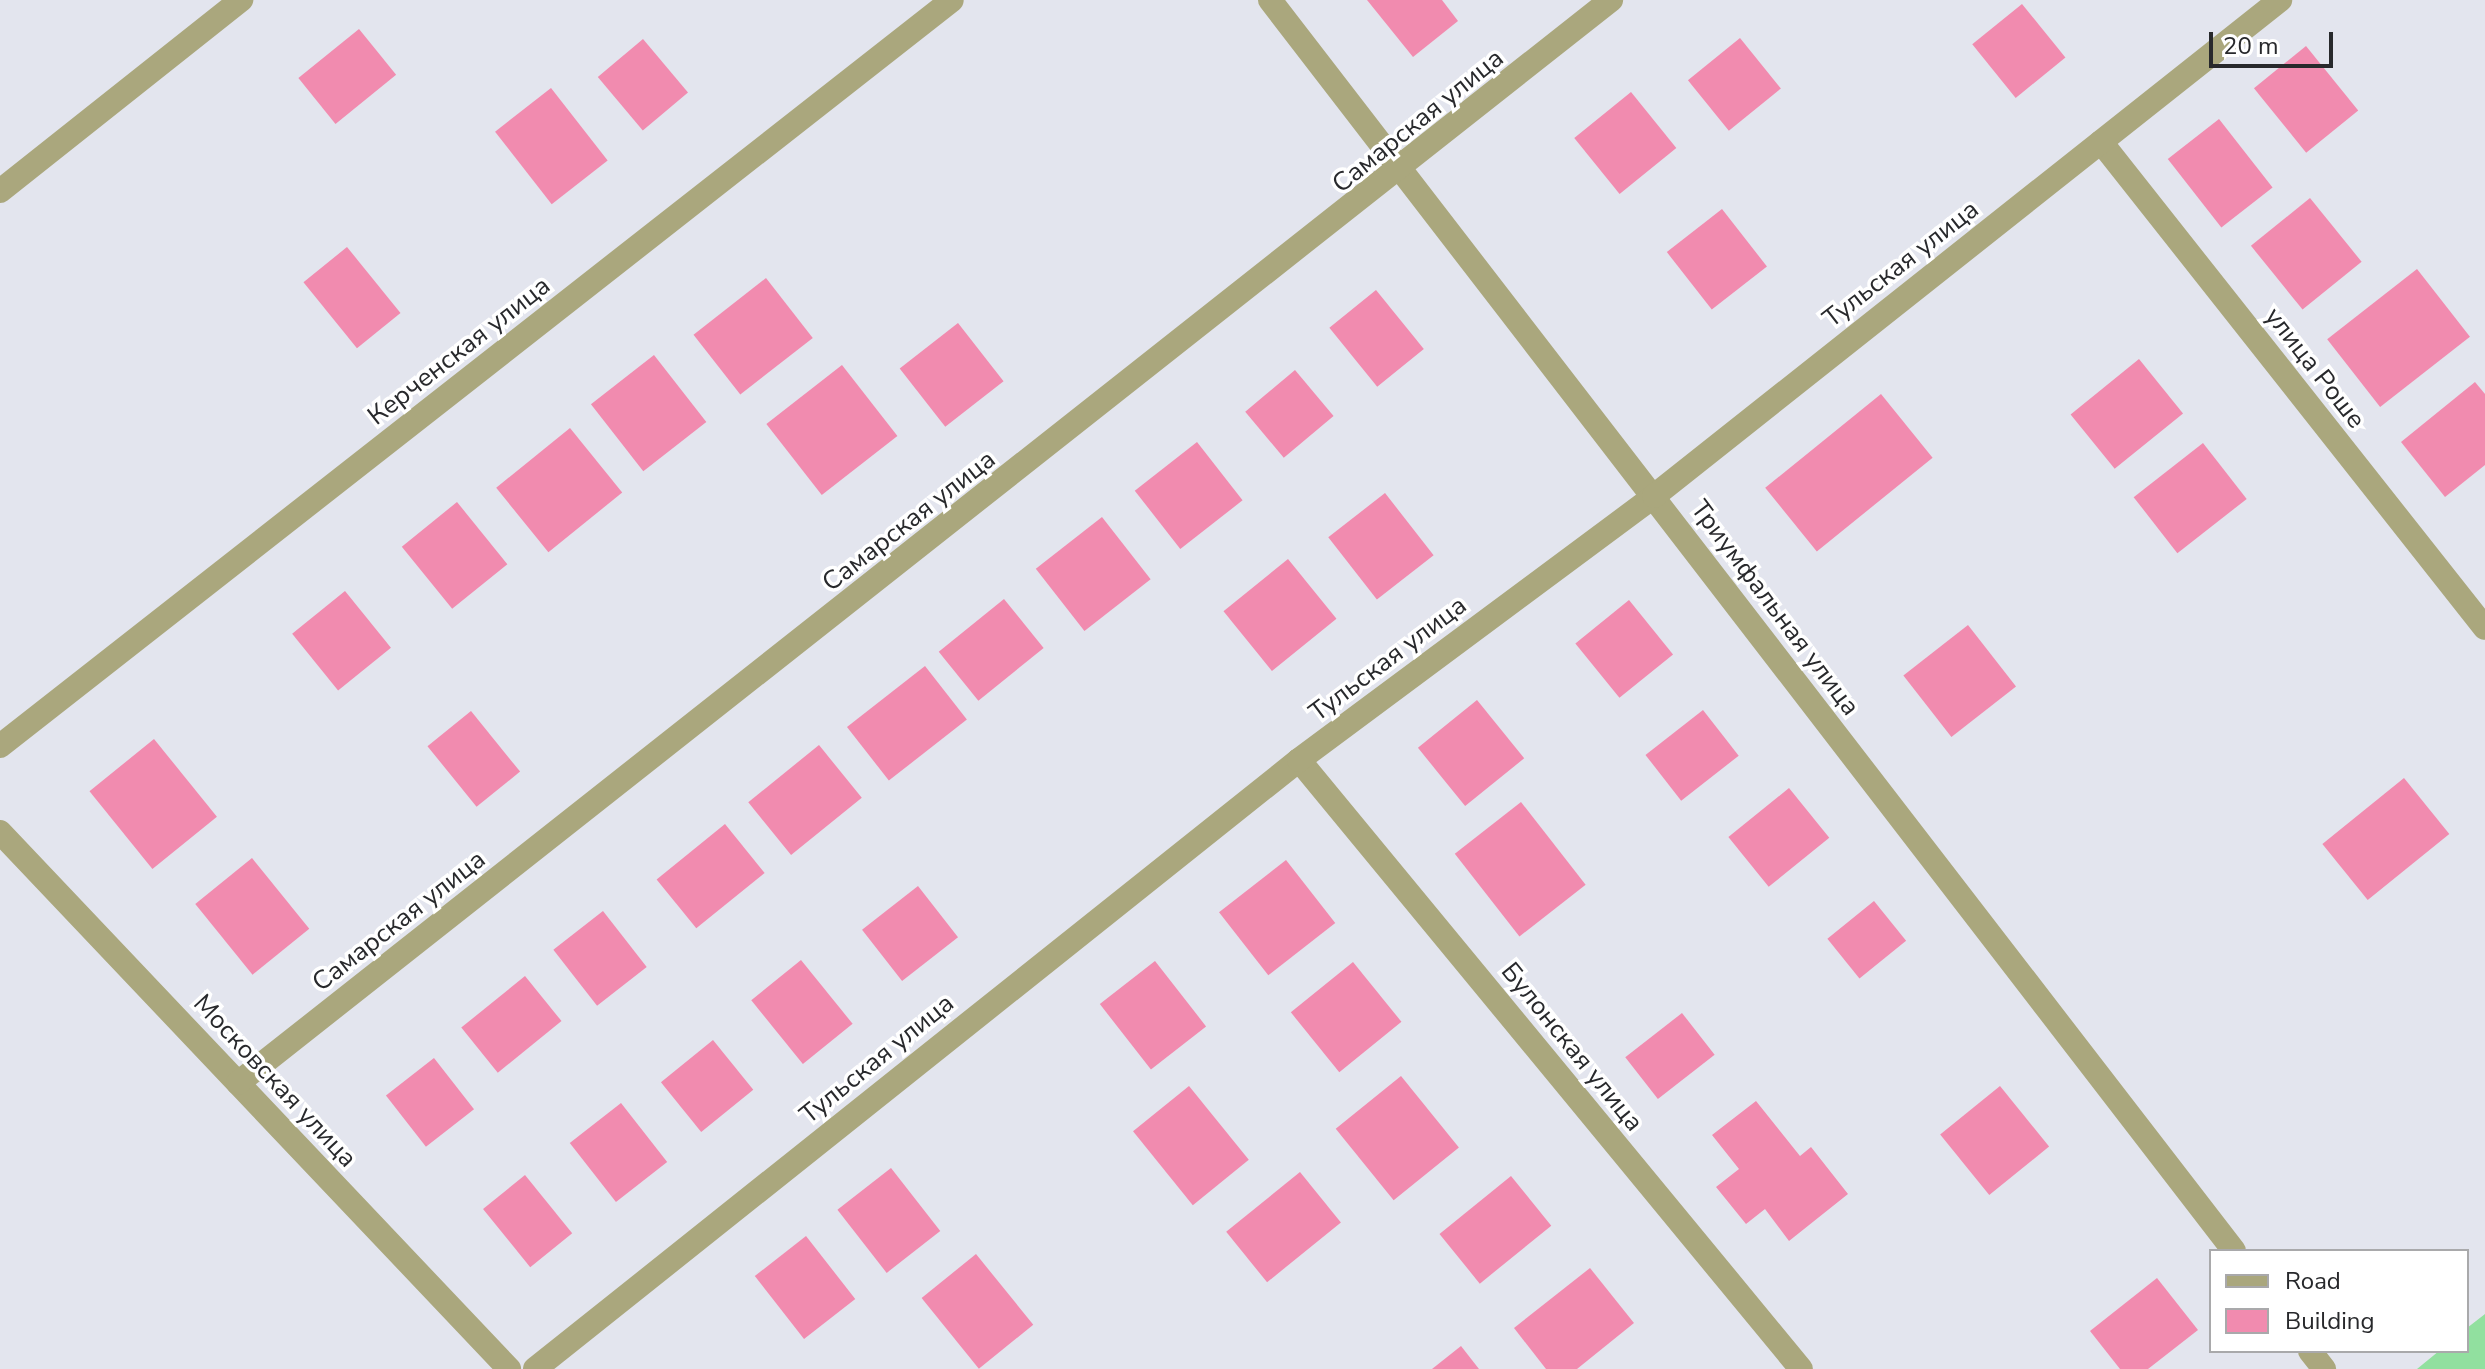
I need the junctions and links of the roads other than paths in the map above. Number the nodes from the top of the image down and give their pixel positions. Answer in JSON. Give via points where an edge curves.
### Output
{"nodes":[{"id":1,"x":241,"y":0,"type":"edge"},
{"id":2,"x":952,"y":0,"type":"edge"},
{"id":3,"x":1270,"y":0,"type":"edge"},
{"id":4,"x":1611,"y":0,"type":"edge"},
{"id":5,"x":2280,"y":0,"type":"edge"},
{"id":6,"x":2101,"y":142,"type":"junction"},
{"id":7,"x":1402,"y":171,"type":"junction"},
{"id":8,"x":0,"y":191,"type":"edge"},
{"id":9,"x":1654,"y":496,"type":"junction"},
{"id":10,"x":2485,"y":628,"type":"edge"},
{"id":11,"x":0,"y":746,"type":"edge"},
{"id":12,"x":1299,"y":760,"type":"junction"},
{"id":13,"x":0,"y":832,"type":"edge"},
{"id":14,"x":238,"y":1083,"type":"junction"},
{"id":15,"x":2232,"y":1249,"type":"edge"},
{"id":16,"x":2312,"y":1353,"type":"edge"},
{"id":17,"x":509,"y":1369,"type":"edge"},
{"id":18,"x":535,"y":1369,"type":"edge"},
{"id":19,"x":1801,"y":1369,"type":"edge"},
{"id":20,"x":2324,"y":1369,"type":"edge"}],
"edges":[{"from":1,"to":8,"type":"street"},
{"from":2,"to":11,"type":"street","name":"Керченская улица"},
{"from":3,"to":7,"type":"street","name":"Триумфальная улица"},
{"from":4,"to":7,"type":"street","name":"Самарская улица"},
{"from":5,"to":6,"type":"street","name":"Тульская улица"},
{"from":6,"to":9,"type":"street","name":"Тульская улица"},
{"from":6,"to":10,"type":"street","name":"улица Роше"},
{"from":7,"to":9,"type":"street","name":"Триумфальная улица"},
{"from":7,"to":14,"type":"street","name":"Самарская улица"},
{"from":9,"to":12,"type":"street","name":"Тульская улица"},
{"from":9,"to":15,"type":"street","name":"Триумфальная улица"},
{"from":12,"to":18,"type":"street","name":"Тульская улица"},
{"from":12,"to":19,"type":"street","name":"Булонская улица"},
{"from":13,"to":14,"type":"street","name":"Московская улица"},
{"from":14,"to":17,"type":"street","name":"Московская улица"},
{"from":16,"to":20,"type":"street"}]}
